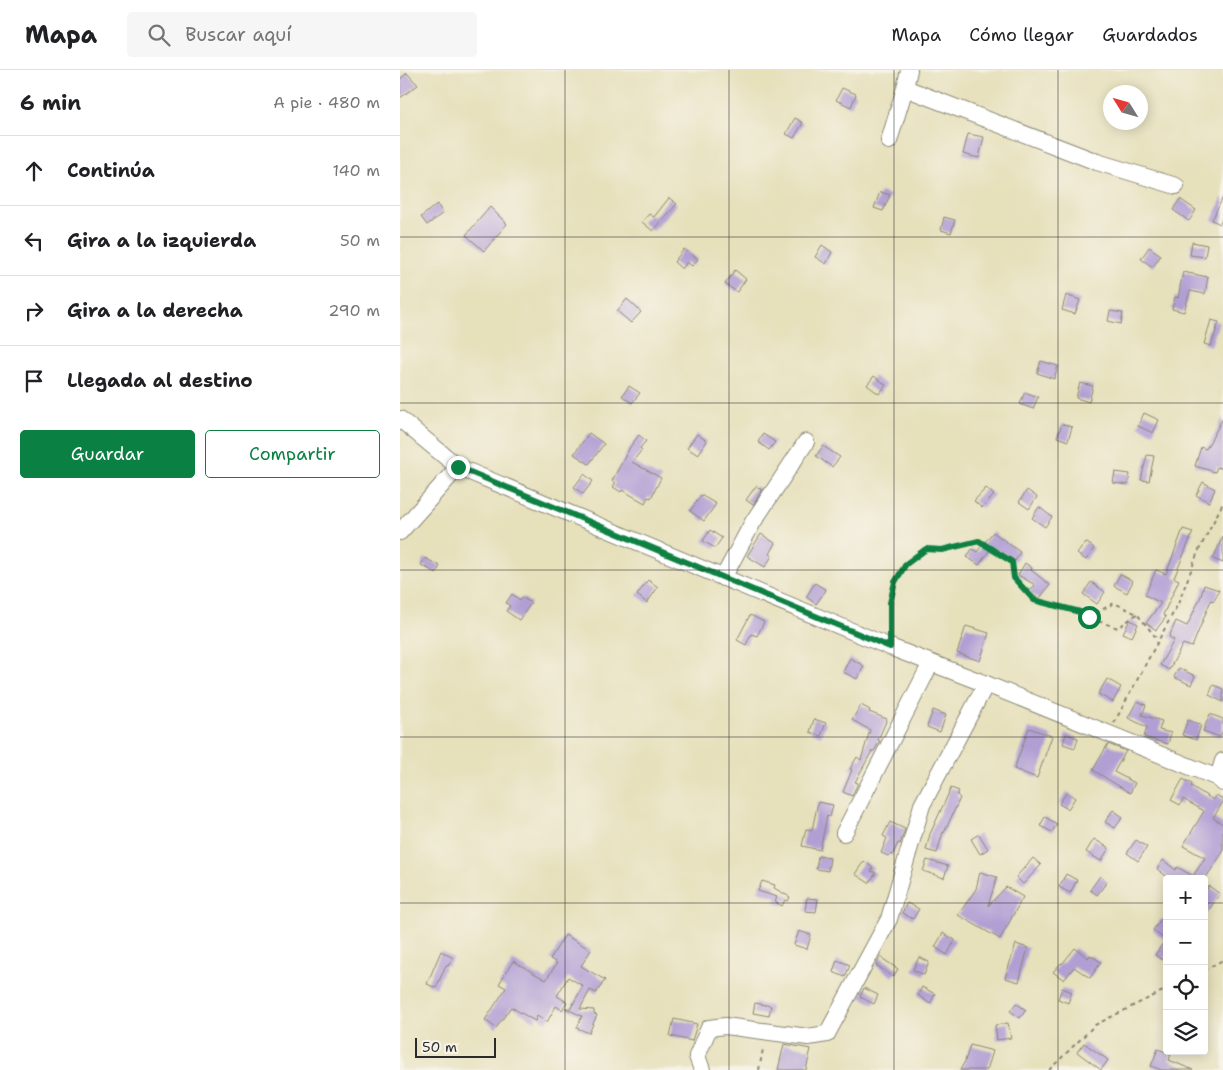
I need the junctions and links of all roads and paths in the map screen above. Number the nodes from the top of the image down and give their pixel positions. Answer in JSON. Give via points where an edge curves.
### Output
{"nodes":[{"id":1,"x":909,"y":70,"type":"edge"},
{"id":2,"x":905,"y":88,"type":"junction"},
{"id":3,"x":889,"y":141,"type":"dead end"},
{"id":4,"x":1176,"y":186,"type":"dead end"},
{"id":5,"x":400,"y":419,"type":"edge"},
{"id":6,"x":806,"y":442,"type":"dead end"},
{"id":7,"x":458,"y":467,"type":"junction"},
{"id":8,"x":1223,"y":503,"type":"edge"},
{"id":9,"x":400,"y":532,"type":"edge"},
{"id":10,"x":723,"y":578,"type":"junction"},
{"id":11,"x":1137,"y":614,"type":"junction"},
{"id":12,"x":1089,"y":617,"type":"junction"},
{"id":13,"x":1158,"y":640,"type":"junction"},
{"id":14,"x":890,"y":647,"type":"junction"},
{"id":15,"x":931,"y":663,"type":"junction"},
{"id":16,"x":986,"y":684,"type":"junction"},
{"id":17,"x":1108,"y":734,"type":"junction"},
{"id":18,"x":1223,"y":761,"type":"edge"},
{"id":19,"x":1221,"y":780,"type":"edge"},
{"id":20,"x":844,"y":833,"type":"dead end"},
{"id":21,"x":1223,"y":960,"type":"edge"},
{"id":22,"x":1208,"y":968,"type":"edge"},
{"id":23,"x":1163,"y":991,"type":"edge"},
{"id":24,"x":763,"y":1049,"type":"dead end"},
{"id":25,"x":702,"y":1070,"type":"edge"},
{"id":26,"x":759,"y":1070,"type":"edge"},
{"id":27,"x":1049,"y":1070,"type":"edge"}],
"edges":[{"from":1,"to":2,"type":"street"},
{"from":2,"to":3,"type":"street"},
{"from":2,"to":4,"type":"street","via":[[1097,162]]},
{"from":5,"to":7,"type":"street"},
{"from":6,"to":10,"type":"street","via":[[752,522]]},
{"from":7,"to":9,"type":"street"},
{"from":7,"to":10,"type":"street"},
{"from":8,"to":13,"type":"path","via":[[1198,552],[1178,604]]},
{"from":10,"to":14,"type":"street"},
{"from":11,"to":12,"type":"path","via":[[1118,628]]},
{"from":11,"to":12,"type":"path","via":[[1114,602]]},
{"from":11,"to":13,"type":"path"},
{"from":12,"to":14,"type":"path","via":[[1034,600],[1014,578],[1012,562],[979,541],[967,542],[942,550],[926,549],[906,564],[895,582],[890,603]]},
{"from":13,"to":17,"type":"path"},
{"from":14,"to":15,"type":"street"},
{"from":15,"to":16,"type":"street"},
{"from":15,"to":20,"type":"street"},
{"from":16,"to":17,"type":"street"},
{"from":16,"to":25,"type":"street","via":[[922,805],[889,919],[827,1034],[808,1037],[725,1026],[709,1028],[697,1056]]},
{"from":17,"to":19,"type":"street"},
{"from":18,"to":19,"type":"street"},
{"from":21,"to":22,"type":"path"},
{"from":23,"to":27,"type":"path","via":[[1095,1026]]},
{"from":24,"to":26,"type":"path"}]}
